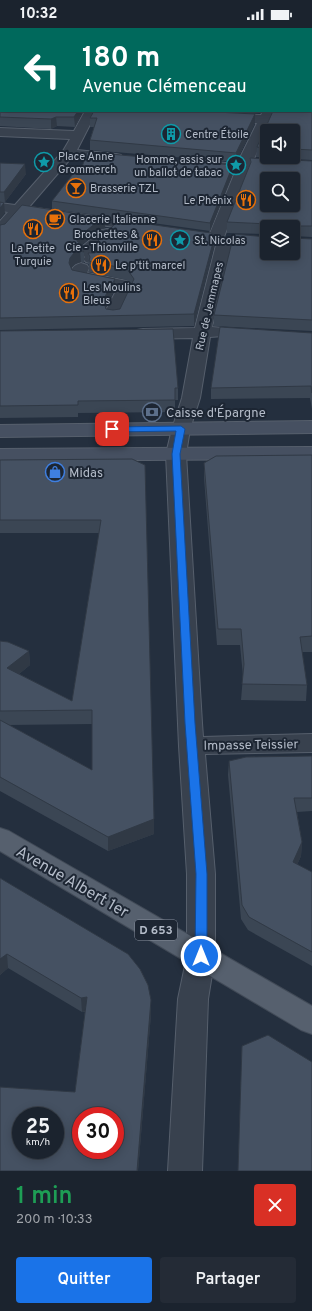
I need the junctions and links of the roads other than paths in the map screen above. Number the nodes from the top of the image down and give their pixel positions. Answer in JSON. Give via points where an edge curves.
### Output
{"nodes":[{"id":1,"x":90,"y":112,"type":"edge"},
{"id":2,"x":269,"y":116,"type":"edge"},
{"id":3,"x":212,"y":117,"type":"edge"},
{"id":4,"x":0,"y":132,"type":"edge"},
{"id":5,"x":78,"y":135,"type":"junction"},
{"id":6,"x":69,"y":153,"type":"junction"},
{"id":7,"x":131,"y":159,"type":"edge"},
{"id":8,"x":260,"y":163,"type":"edge"},
{"id":9,"x":194,"y":164,"type":"edge"},
{"id":10,"x":243,"y":165,"type":"junction"},
{"id":11,"x":0,"y":207,"type":"edge"},
{"id":12,"x":18,"y":210,"type":"junction"},
{"id":13,"x":110,"y":227,"type":"junction"},
{"id":14,"x":0,"y":230,"type":"edge"},
{"id":15,"x":158,"y":230,"type":"edge"},
{"id":16,"x":209,"y":237,"type":"junction"},
{"id":17,"x":238,"y":239,"type":"edge"},
{"id":18,"x":113,"y":315,"type":"edge"},
{"id":19,"x":202,"y":333,"type":"junction"},
{"id":20,"x":234,"y":333,"type":"edge"},
{"id":21,"x":130,"y":334,"type":"edge"},
{"id":22,"x":312,"y":427,"type":"edge"},
{"id":23,"x":181,"y":429,"type":"junction"},
{"id":24,"x":0,"y":431,"type":"edge"},
{"id":25,"x":312,"y":453,"type":"edge"},
{"id":26,"x":176,"y":454,"type":"junction"},
{"id":27,"x":0,"y":455,"type":"edge"},
{"id":28,"x":312,"y":743,"type":"edge"},
{"id":29,"x":191,"y":746,"type":"junction"},
{"id":30,"x":0,"y":838,"type":"edge"},
{"id":31,"x":201,"y":956,"type":"junction"},
{"id":32,"x":312,"y":1021,"type":"edge"},
{"id":33,"x":185,"y":1171,"type":"edge"}],
"edges":[{"from":1,"to":5,"type":"street"},
{"from":2,"to":3,"type":"street"},
{"from":2,"to":10,"type":"street"},
{"from":4,"to":5,"type":"street"},
{"from":5,"to":6,"type":"street"},
{"from":6,"to":7,"type":"street"},
{"from":6,"to":12,"type":"street"},
{"from":8,"to":10,"type":"street"},
{"from":9,"to":10,"type":"street"},
{"from":10,"to":16,"type":"street","via":[[242,172]]},
{"from":11,"to":12,"type":"street"},
{"from":12,"to":13,"type":"street"},
{"from":12,"to":14,"type":"street"},
{"from":13,"to":15,"type":"street"},
{"from":13,"to":18,"type":"street","via":[[86,250],[94,256],[79,270],[78,276],[122,284],[125,289]]},
{"from":16,"to":17,"type":"street"},
{"from":16,"to":19,"type":"street","name":"Rue de Jemmapes","via":[[224,243]]},
{"from":19,"to":20,"type":"street"},
{"from":19,"to":21,"type":"street"},
{"from":19,"to":23,"type":"street","name":"Rue de Jemmapes","via":[[191,398]]},
{"from":22,"to":23,"type":"street"},
{"from":23,"to":24,"type":"street"},
{"from":23,"to":26,"type":"street","name":"Rue de Jemmapes"},
{"from":25,"to":26,"type":"street"},
{"from":26,"to":27,"type":"street"},
{"from":26,"to":29,"type":"street","name":"Rue de Jemmapes"},
{"from":28,"to":29,"type":"street","name":"Impasse Teissier"},
{"from":29,"to":31,"type":"street","name":"Rue de Jemmapes","via":[[201,874]]},
{"from":30,"to":31,"type":"main road","name":"Avenue Albert 1er","number":"D 653"},
{"from":31,"to":32,"type":"main road","name":"Avenue Albert 1er","number":"D 653"},
{"from":31,"to":33,"type":"street","name":"Rue de Jemmapes","via":[[193,999]]}]}
